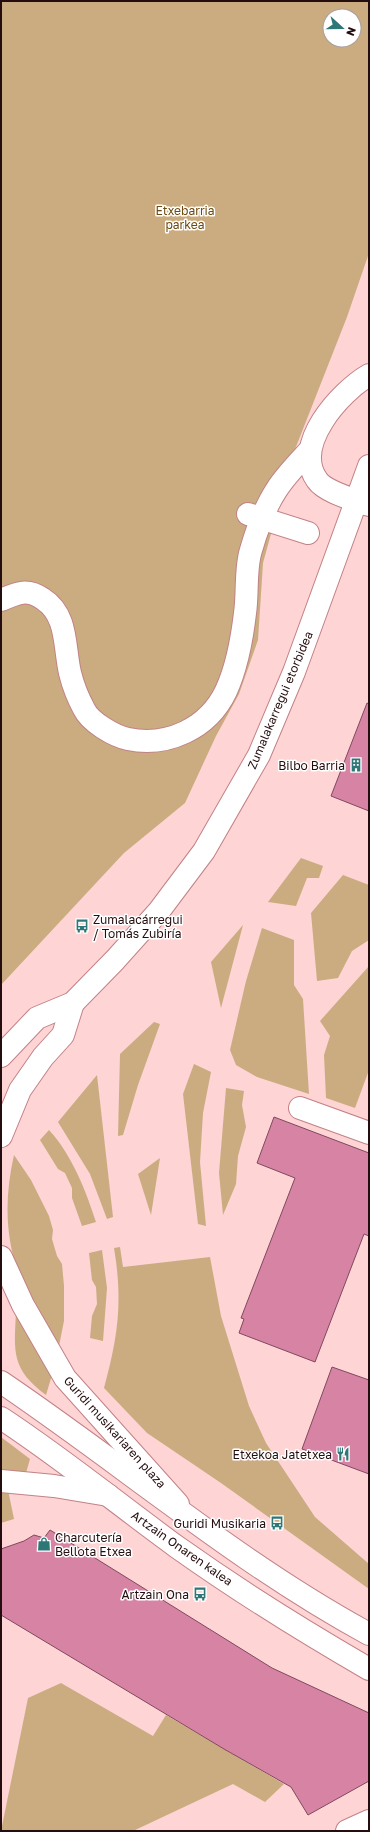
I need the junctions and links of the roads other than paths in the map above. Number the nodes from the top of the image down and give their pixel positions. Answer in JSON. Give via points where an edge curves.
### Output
{"nodes":[{"id":1,"x":369,"y":375,"type":"edge"},
{"id":2,"x":310,"y":450,"type":"junction"},
{"id":3,"x":369,"y":466,"type":"edge"},
{"id":4,"x":363,"y":502,"type":"edge"},
{"id":5,"x":255,"y":516,"type":"junction"},
{"id":6,"x":308,"y":533,"type":"dead end"},
{"id":7,"x":1,"y":600,"type":"edge"},
{"id":8,"x":73,"y":1003,"type":"junction"},
{"id":9,"x":1,"y":1056,"type":"edge"},
{"id":10,"x":300,"y":1108,"type":"dead end"},
{"id":11,"x":369,"y":1133,"type":"edge"},
{"id":12,"x":1,"y":1136,"type":"edge"},
{"id":13,"x":1,"y":1257,"type":"edge"},
{"id":14,"x":1,"y":1382,"type":"edge"},
{"id":15,"x":1,"y":1418,"type":"edge"},
{"id":16,"x":1,"y":1481,"type":"edge"},
{"id":17,"x":108,"y":1495,"type":"junction"},
{"id":18,"x":191,"y":1518,"type":"junction"},
{"id":19,"x":369,"y":1634,"type":"edge"},
{"id":20,"x":369,"y":1669,"type":"edge"},
{"id":21,"x":369,"y":1821,"type":"edge"},
{"id":22,"x":347,"y":1831,"type":"edge"}],
"edges":[{"from":1,"to":2,"type":"street","via":[[340,398],[319,426]]},
{"from":2,"to":4,"type":"street","via":[[310,467],[325,488]]},
{"from":2,"to":5,"type":"street"},
{"from":3,"to":4,"type":"street","name":"Zumalakarregui etorbidea"},
{"from":4,"to":8,"type":"street","name":"Zumalakarregui etorbidea","via":[[259,755],[221,824],[188,874],[159,911]]},
{"from":5,"to":6,"type":"street"},
{"from":5,"to":7,"type":"street","via":[[245,613],[236,666],[225,693],[210,714],[191,730],[168,739],[144,742],[123,738],[102,728],[84,711],[76,692],[61,621],[56,610],[34,593],[20,592]]},
{"from":8,"to":9,"type":"street","name":"Zumalakarregui etorbidea","via":[[37,1018]]},
{"from":8,"to":12,"type":"street","name":"Zumalakarregui etorbidea","via":[[63,1035],[43,1057],[20,1090]]},
{"from":10,"to":11,"type":"street"},
{"from":13,"to":18,"type":"street","name":"Guridi musikariaren plaza","via":[[23,1305],[65,1378]]},
{"from":14,"to":18,"type":"street"},
{"from":15,"to":17,"type":"street","name":"Artzain Onaren kalea","via":[[45,1446]]},
{"from":16,"to":17,"type":"street"},
{"from":17,"to":20,"type":"street","name":"Artzain Onaren kalea","via":[[245,1593],[316,1639]]},
{"from":18,"to":19,"type":"street","via":[[258,1566]]},
{"from":21,"to":22,"type":"street"}]}
